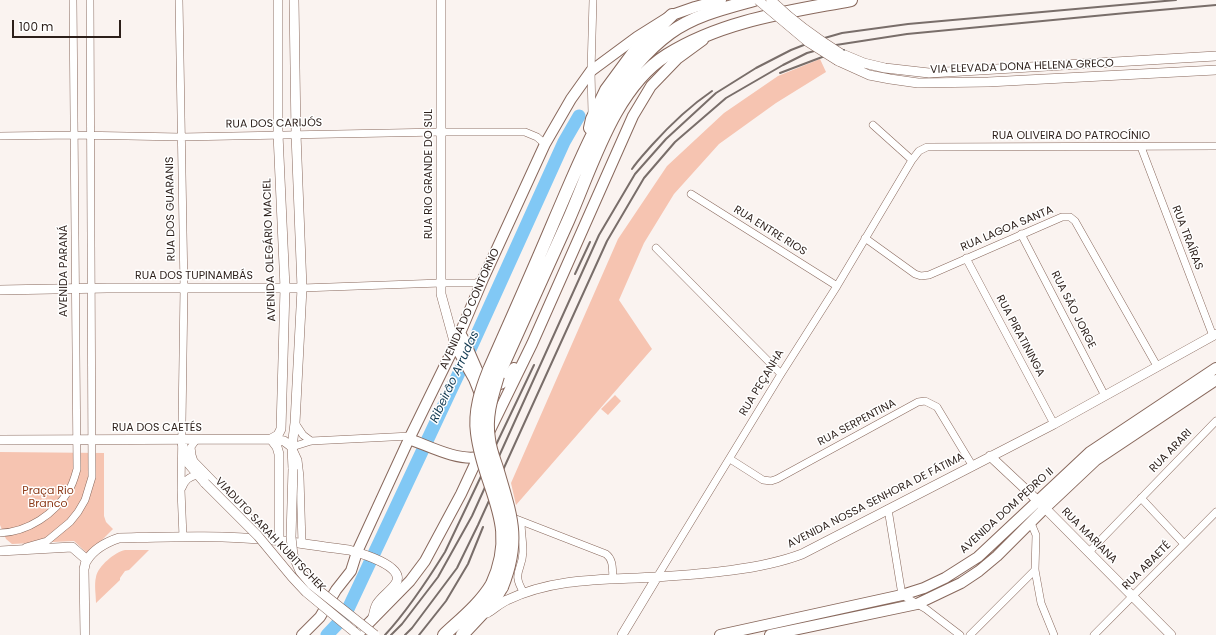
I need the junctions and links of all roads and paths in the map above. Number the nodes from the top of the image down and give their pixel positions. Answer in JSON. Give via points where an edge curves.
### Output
{"nodes":[{"id":1,"x":73,"y":0,"type":"edge"},
{"id":2,"x":90,"y":0,"type":"edge"},
{"id":3,"x":180,"y":0,"type":"edge"},
{"id":4,"x":278,"y":0,"type":"edge"},
{"id":5,"x":294,"y":0,"type":"edge"},
{"id":6,"x":441,"y":0,"type":"edge"},
{"id":7,"x":593,"y":0,"type":"edge"},
{"id":8,"x":719,"y":0,"type":"edge"},
{"id":9,"x":754,"y":0,"type":"edge"},
{"id":10,"x":758,"y":0,"type":"edge"},
{"id":11,"x":771,"y":0,"type":"edge"},
{"id":12,"x":851,"y":0,"type":"edge"},
{"id":13,"x":672,"y":15,"type":"junction"},
{"id":14,"x":718,"y":30,"type":"junction"},
{"id":15,"x":1216,"y":56,"type":"edge"},
{"id":16,"x":839,"y":57,"type":"junction"},
{"id":17,"x":1216,"y":70,"type":"edge"},
{"id":18,"x":591,"y":71,"type":"junction"},
{"id":19,"x":592,"y":119,"type":"junction"},
{"id":20,"x":873,"y":125,"type":"dead end"},
{"id":21,"x":441,"y":132,"type":"junction"},
{"id":22,"x":278,"y":134,"type":"junction"},
{"id":23,"x":296,"y":134,"type":"junction"},
{"id":24,"x":74,"y":135,"type":"junction"},
{"id":25,"x":91,"y":135,"type":"junction"},
{"id":26,"x":0,"y":136,"type":"edge"},
{"id":27,"x":181,"y":137,"type":"junction"},
{"id":28,"x":545,"y":144,"type":"junction"},
{"id":29,"x":1216,"y":146,"type":"edge"},
{"id":30,"x":586,"y":147,"type":"junction"},
{"id":31,"x":927,"y":147,"type":"joint"},
{"id":32,"x":1141,"y":148,"type":"junction"},
{"id":33,"x":912,"y":160,"type":"junction"},
{"id":34,"x":691,"y":194,"type":"dead end"},
{"id":35,"x":1021,"y":234,"type":"junction"},
{"id":36,"x":865,"y":238,"type":"junction"},
{"id":37,"x":656,"y":248,"type":"dead end"},
{"id":38,"x":966,"y":258,"type":"junction"},
{"id":39,"x":483,"y":279,"type":"junction"},
{"id":40,"x":441,"y":283,"type":"junction"},
{"id":41,"x":837,"y":286,"type":"junction"},
{"id":42,"x":76,"y":288,"type":"junction"},
{"id":43,"x":92,"y":288,"type":"junction"},
{"id":44,"x":184,"y":288,"type":"junction"},
{"id":45,"x":285,"y":288,"type":"junction"},
{"id":46,"x":302,"y":288,"type":"junction"},
{"id":47,"x":0,"y":290,"type":"edge"},
{"id":48,"x":1215,"y":335,"type":"edge"},
{"id":49,"x":462,"y":337,"type":"junction"},
{"id":50,"x":532,"y":344,"type":"junction"},
{"id":51,"x":455,"y":345,"type":"junction"},
{"id":52,"x":454,"y":361,"type":"junction"},
{"id":53,"x":1157,"y":366,"type":"junction"},
{"id":54,"x":1216,"y":368,"type":"edge"},
{"id":55,"x":472,"y":372,"type":"junction"},
{"id":56,"x":493,"y":373,"type":"junction"},
{"id":57,"x":781,"y":374,"type":"junction"},
{"id":58,"x":1216,"y":380,"type":"edge"},
{"id":59,"x":1105,"y":396,"type":"junction"},
{"id":60,"x":1216,"y":421,"type":"edge"},
{"id":61,"x":493,"y":422,"type":"junction"},
{"id":62,"x":295,"y":424,"type":"junction"},
{"id":63,"x":1054,"y":424,"type":"junction"},
{"id":64,"x":271,"y":438,"type":"junction"},
{"id":65,"x":0,"y":439,"type":"edge"},
{"id":66,"x":182,"y":439,"type":"junction"},
{"id":67,"x":77,"y":440,"type":"junction"},
{"id":68,"x":93,"y":440,"type":"junction"},
{"id":69,"x":196,"y":440,"type":"junction"},
{"id":70,"x":411,"y":440,"type":"junction"},
{"id":71,"x":311,"y":441,"type":"junction"},
{"id":72,"x":292,"y":447,"type":"junction"},
{"id":73,"x":990,"y":456,"type":"junction"},
{"id":74,"x":478,"y":457,"type":"junction"},
{"id":75,"x":730,"y":459,"type":"junction"},
{"id":76,"x":972,"y":465,"type":"junction"},
{"id":77,"x":197,"y":475,"type":"junction"},
{"id":78,"x":181,"y":490,"type":"junction"},
{"id":79,"x":1141,"y":498,"type":"junction"},
{"id":80,"x":1037,"y":500,"type":"junction"},
{"id":81,"x":1044,"y":508,"type":"junction"},
{"id":82,"x":888,"y":509,"type":"junction"},
{"id":83,"x":1216,"y":512,"type":"edge"},
{"id":84,"x":1031,"y":523,"type":"junction"},
{"id":85,"x":0,"y":532,"type":"edge"},
{"id":86,"x":183,"y":537,"type":"junction"},
{"id":87,"x":275,"y":540,"type":"junction"},
{"id":88,"x":302,"y":544,"type":"junction"},
{"id":89,"x":1184,"y":544,"type":"junction"},
{"id":90,"x":16,"y":550,"type":"junction"},
{"id":91,"x":0,"y":551,"type":"edge"},
{"id":92,"x":357,"y":552,"type":"junction"},
{"id":93,"x":1089,"y":552,"type":"junction"},
{"id":94,"x":87,"y":560,"type":"junction"},
{"id":95,"x":1035,"y":570,"type":"junction"},
{"id":96,"x":657,"y":577,"type":"junction"},
{"id":97,"x":613,"y":578,"type":"junction"},
{"id":98,"x":497,"y":586,"type":"junction"},
{"id":99,"x":524,"y":593,"type":"junction"},
{"id":100,"x":902,"y":595,"type":"junction"},
{"id":101,"x":1132,"y":597,"type":"junction"},
{"id":102,"x":918,"y":604,"type":"junction"},
{"id":103,"x":350,"y":616,"type":"junction"},
{"id":104,"x":372,"y":620,"type":"junction"},
{"id":105,"x":478,"y":620,"type":"junction"},
{"id":106,"x":86,"y":635,"type":"edge"},
{"id":107,"x":302,"y":635,"type":"edge"},
{"id":108,"x":358,"y":635,"type":"edge"},
{"id":109,"x":364,"y":635,"type":"edge"},
{"id":110,"x":375,"y":635,"type":"edge"},
{"id":111,"x":444,"y":635,"type":"edge"},
{"id":112,"x":462,"y":635,"type":"edge"},
{"id":113,"x":622,"y":635,"type":"edge"},
{"id":114,"x":720,"y":635,"type":"edge"},
{"id":115,"x":770,"y":635,"type":"edge"},
{"id":116,"x":960,"y":635,"type":"edge"},
{"id":117,"x":970,"y":635,"type":"edge"},
{"id":118,"x":1054,"y":635,"type":"edge"},
{"id":119,"x":1094,"y":635,"type":"edge"},
{"id":120,"x":1170,"y":635,"type":"edge"}],
"edges":[{"from":1,"to":24,"type":"street","name":"AVENIDA PARANÁ"},
{"from":2,"to":25,"type":"street"},
{"from":3,"to":27,"type":"street","name":"RUA DOS GUARANIS"},
{"from":4,"to":22,"type":"main road","name":"AVENIDA OLEGÁRIO MACIEL"},
{"from":5,"to":23,"type":"main road"},
{"from":6,"to":21,"type":"main road","name":"RUA RIO GRANDE DO SUL"},
{"from":7,"to":18,"type":"street"},
{"from":8,"to":13,"type":"main road","name":"AVENIDA DO CONTORNO"},
{"from":9,"to":30,"type":"highway","via":[[688,21],[669,34],[635,66],[618,88]]},
{"from":10,"to":16,"type":"main road","name":"VIA ELEVADA DONA HELENA GRECO","bridge":true,"via":[[808,42]]},
{"from":11,"to":16,"type":"main road","name":"VIA ELEVADA DONA HELENA GRECO","bridge":true},
{"from":12,"to":14,"type":"highway","via":[[753,19]]},
{"from":13,"to":18,"type":"main road","name":"AVENIDA DO CONTORNO"},
{"from":13,"to":19,"type":"highway","via":[[634,52],[606,90]]},
{"from":14,"to":50,"type":"main road","via":[[677,59],[652,86],[633,116]]},
{"from":14,"to":56,"type":"highway","via":[[684,45],[652,65],[633,86],[616,111]]},
{"from":15,"to":16,"type":"main road","name":"VIA ELEVADA DONA HELENA GRECO","via":[[929,73],[885,68]]},
{"from":16,"to":17,"type":"main road","name":"VIA ELEVADA DONA HELENA GRECO","via":[[869,75],[918,83],[988,82]]},
{"from":18,"to":19,"type":"street"},
{"from":18,"to":28,"type":"main road","name":"AVENIDA DO CONTORNO"},
{"from":19,"to":30,"type":"highway"},
{"from":20,"to":33,"type":"street"},
{"from":21,"to":23,"type":"street","name":"RUA DOS CARIJÓS"},
{"from":21,"to":28,"type":"street","name":"RUA DOS CARIJÓS","via":[[525,132]]},
{"from":21,"to":40,"type":"main road","name":"RUA RIO GRANDE DO SUL"},
{"from":22,"to":23,"type":"street","name":"RUA DOS CARIJÓS"},
{"from":22,"to":27,"type":"street","name":"RUA DOS CARIJÓS"},
{"from":22,"to":45,"type":"main road","name":"AVENIDA OLEGÁRIO MACIEL"},
{"from":23,"to":46,"type":"main road"},
{"from":24,"to":25,"type":"street","name":"RUA DOS CARIJÓS"},
{"from":24,"to":26,"type":"street","name":"RUA DOS CARIJÓS"},
{"from":24,"to":42,"type":"street","name":"AVENIDA PARANÁ"},
{"from":25,"to":27,"type":"street","name":"RUA DOS CARIJÓS"},
{"from":25,"to":43,"type":"street"},
{"from":27,"to":44,"type":"street","name":"RUA DOS GUARANIS"},
{"from":28,"to":39,"type":"main road","name":"AVENIDA DO CONTORNO"},
{"from":29,"to":32,"type":"street","name":"RUA OLIVEIRA DO PATROCÍNIO"},
{"from":30,"to":56,"type":"highway"},
{"from":31,"to":32,"type":"street","name":"RUA OLIVEIRA DO PATROCÍNIO"},
{"from":31,"to":33,"type":"street","name":"RUA PEÇANHA","via":[[919,151]]},
{"from":32,"to":48,"type":"street","name":"RUA TRAÍRAS"},
{"from":33,"to":36,"type":"street","name":"RUA PEÇANHA"},
{"from":34,"to":41,"type":"street","name":"RUA ENTRE RIOS"},
{"from":35,"to":38,"type":"street","name":"RUA LAGOA SANTA"},
{"from":35,"to":53,"type":"street","name":"RUA LAGOA SANTA","via":[[1062,217],[1072,218]]},
{"from":35,"to":59,"type":"street","name":"RUA SÃO JORGE"},
{"from":36,"to":38,"type":"street","name":"RUA LAGOA SANTA","via":[[921,276],[929,275]]},
{"from":36,"to":41,"type":"street","name":"RUA PEÇANHA"},
{"from":37,"to":57,"type":"street"},
{"from":38,"to":63,"type":"street","name":"RUA PIRATININGA"},
{"from":39,"to":40,"type":"street","name":"RUA DOS TUPINAMBÁS","via":[[476,283]]},
{"from":39,"to":49,"type":"main road","name":"AVENIDA DO CONTORNO"},
{"from":40,"to":46,"type":"street","name":"RUA DOS TUPINAMBÁS"},
{"from":40,"to":51,"type":"main road","name":"RUA RIO GRANDE DO SUL","via":[[441,294]]},
{"from":41,"to":57,"type":"street","name":"RUA PEÇANHA"},
{"from":42,"to":43,"type":"main road","name":"RUA DOS TUPINAMBÁS"},
{"from":42,"to":47,"type":"main road","name":"RUA DOS TUPINAMBÁS"},
{"from":42,"to":67,"type":"street","name":"AVENIDA PARANÁ"},
{"from":43,"to":44,"type":"main road","name":"RUA DOS TUPINAMBÁS"},
{"from":43,"to":68,"type":"street"},
{"from":44,"to":45,"type":"main road","name":"RUA DOS TUPINAMBÁS"},
{"from":44,"to":66,"type":"street","name":"RUA DOS GUARANIS"},
{"from":45,"to":46,"type":"main road","name":"RUA DOS TUPINAMBÁS"},
{"from":45,"to":64,"type":"main road","name":"AVENIDA OLEGÁRIO MACIEL","via":[[281,429],[278,435]]},
{"from":46,"to":62,"type":"main road"},
{"from":48,"to":53,"type":"main road","name":"AVENIDA NOSSA SENHORA DE FÁTIMA"},
{"from":49,"to":51,"type":"main road","name":"AVENIDA DO CONTORNO"},
{"from":49,"to":55,"type":"main road"},
{"from":50,"to":55,"type":"main road","via":[[500,385],[480,379]]},
{"from":50,"to":61,"type":"main road"},
{"from":51,"to":52,"type":"main road","name":"AVENIDA DO CONTORNO"},
{"from":51,"to":52,"type":"main road"},
{"from":52,"to":55,"type":"main road"},
{"from":52,"to":70,"type":"main road","name":"AVENIDA DO CONTORNO"},
{"from":53,"to":59,"type":"main road","name":"AVENIDA NOSSA SENHORA DE FÁTIMA"},
{"from":54,"to":80,"type":"main road","name":"AVENIDA DOM PEDRO II","via":[[1090,452]]},
{"from":55,"to":61,"type":"main road"},
{"from":56,"to":98,"type":"highway","bridge":true,"via":[[478,403],[476,432],[503,527],[503,548]]},
{"from":57,"to":75,"type":"street","name":"RUA PEÇANHA"},
{"from":58,"to":81,"type":"main road","name":"AVENIDA DOM PEDRO II","via":[[1096,460]]},
{"from":59,"to":63,"type":"main road","name":"AVENIDA NOSSA SENHORA DE FÁTIMA"},
{"from":60,"to":79,"type":"street","name":"RUA ARARI"},
{"from":61,"to":74,"type":"main road"},
{"from":62,"to":71,"type":"street"},
{"from":62,"to":72,"type":"main road"},
{"from":63,"to":73,"type":"main road","name":"AVENIDA NOSSA SENHORA DE FÁTIMA"},
{"from":64,"to":69,"type":"main road","name":"RUA DOS CAETÉS"},
{"from":64,"to":72,"type":"main road","name":"RUA DOS CAETÉS","via":[[284,440]]},
{"from":64,"to":87,"type":"main road","via":[[279,454]]},
{"from":65,"to":67,"type":"main road","name":"RUA DOS CAETÉS"},
{"from":66,"to":68,"type":"main road","name":"RUA DOS CAETÉS"},
{"from":66,"to":69,"type":"main road","name":"RUA DOS CAETÉS"},
{"from":66,"to":77,"type":"main road","name":"VIADUTO SARAH KUBITSCHEK","via":[[188,462]]},
{"from":66,"to":78,"type":"street","name":"RUA DOS GUARANIS"},
{"from":67,"to":68,"type":"main road","name":"RUA DOS CAETÉS"},
{"from":67,"to":85,"type":"street","name":"AVENIDA PARANÁ","via":[[77,469],[70,489],[56,508],[32,524],[10,532]]},
{"from":68,"to":90,"type":"street","via":[[92,477],[85,500],[78,512],[47,541]]},
{"from":69,"to":87,"type":"street","via":[[191,447],[194,461]]},
{"from":70,"to":71,"type":"street","via":[[397,436]]},
{"from":70,"to":74,"type":"main road","via":[[466,458]]},
{"from":70,"to":92,"type":"main road","name":"AVENIDA DO CONTORNO"},
{"from":71,"to":72,"type":"street"},
{"from":72,"to":88,"type":"street","via":[[298,460],[300,477]]},
{"from":72,"to":103,"type":"main road","name":"VIADUTO SARAH KUBITSCHEK","bridge":true,"via":[[293,555],[300,571],[312,585]]},
{"from":73,"to":76,"type":"main road","name":"AVENIDA NOSSA SENHORA DE FÁTIMA"},
{"from":73,"to":80,"type":"main road","name":"RUA MARIANA"},
{"from":74,"to":104,"type":"main road","via":[[461,494],[418,572]]},
{"from":75,"to":76,"type":"street","name":"RUA SERPENTINA","via":[[763,480],[777,479],[918,402],[925,402],[936,407]]},
{"from":75,"to":96,"type":"street","name":"RUA PEÇANHA"},
{"from":76,"to":82,"type":"main road","name":"AVENIDA NOSSA SENHORA DE FÁTIMA"},
{"from":77,"to":78,"type":"street","via":[[186,480]]},
{"from":77,"to":108,"type":"main road","name":"VIADUTO SARAH KUBITSCHEK","bridge":true,"via":[[258,536],[306,592]]},
{"from":78,"to":86,"type":"street","name":"RUA DOS GUARANIS"},
{"from":79,"to":89,"type":"street"},
{"from":79,"to":93,"type":"street","name":"RUA ARARI"},
{"from":80,"to":81,"type":"main road","name":"RUA MARIANA"},
{"from":80,"to":100,"type":"main road","name":"AVENIDA DOM PEDRO II","via":[[978,557],[945,578]]},
{"from":81,"to":84,"type":"main road","name":"AVENIDA DOM PEDRO II"},
{"from":81,"to":93,"type":"main road","name":"RUA MARIANA"},
{"from":82,"to":96,"type":"main road","name":"AVENIDA NOSSA SENHORA DE FÁTIMA","via":[[786,560],[736,569]]},
{"from":82,"to":100,"type":"street"},
{"from":83,"to":89,"type":"street","name":"RUA ABAETÉ"},
{"from":84,"to":95,"type":"street","via":[[1036,535]]},
{"from":84,"to":102,"type":"main road","name":"AVENIDA DOM PEDRO II","via":[[979,571]]},
{"from":86,"to":87,"type":"main road"},
{"from":86,"to":94,"type":"main road","via":[[119,538],[109,541]]},
{"from":87,"to":88,"type":"main road"},
{"from":88,"to":92,"type":"main road"},
{"from":89,"to":101,"type":"street","name":"RUA ABAETÉ"},
{"from":90,"to":91,"type":"main road"},
{"from":90,"to":94,"type":"main road","via":[[72,547]]},
{"from":92,"to":104,"type":"main road","via":[[388,565],[396,572],[396,584],[377,604]]},
{"from":92,"to":107,"type":"main road","name":"AVENIDA DO CONTORNO","via":[[351,571],[320,617]]},
{"from":93,"to":101,"type":"main road","name":"RUA MARIANA"},
{"from":94,"to":106,"type":"main road","via":[[84,569]]},
{"from":95,"to":117,"type":"street"},
{"from":95,"to":118,"type":"street","via":[[1041,604]]},
{"from":96,"to":97,"type":"main road","name":"AVENIDA NOSSA SENHORA DE FÁTIMA"},
{"from":96,"to":113,"type":"main road","name":"RUA PEÇANHA"},
{"from":97,"to":99,"type":"main road","name":"AVENIDA NOSSA SENHORA DE FÁTIMA","via":[[553,585]]},
{"from":97,"to":99,"type":"street","via":[[612,562],[606,554],[518,520],[523,552],[517,578]]},
{"from":98,"to":105,"type":"highway","via":[[494,602]]},
{"from":98,"to":111,"type":"highway"},
{"from":99,"to":105,"type":"main road","name":"AVENIDA NOSSA SENHORA DE FÁTIMA","via":[[506,600]]},
{"from":100,"to":102,"type":"street"},
{"from":100,"to":114,"type":"main road","name":"AVENIDA DOM PEDRO II"},
{"from":101,"to":119,"type":"street","name":"RUA ABAETÉ"},
{"from":101,"to":120,"type":"main road","name":"RUA MARIANA"},
{"from":102,"to":115,"type":"main road","name":"AVENIDA DOM PEDRO II"},
{"from":102,"to":116,"type":"street"},
{"from":103,"to":109,"type":"main road"},
{"from":103,"to":110,"type":"main road","name":"VIADUTO SARAH KUBITSCHEK","bridge":true},
{"from":104,"to":108,"type":"main road"},
{"from":105,"to":112,"type":"highway"}]}
